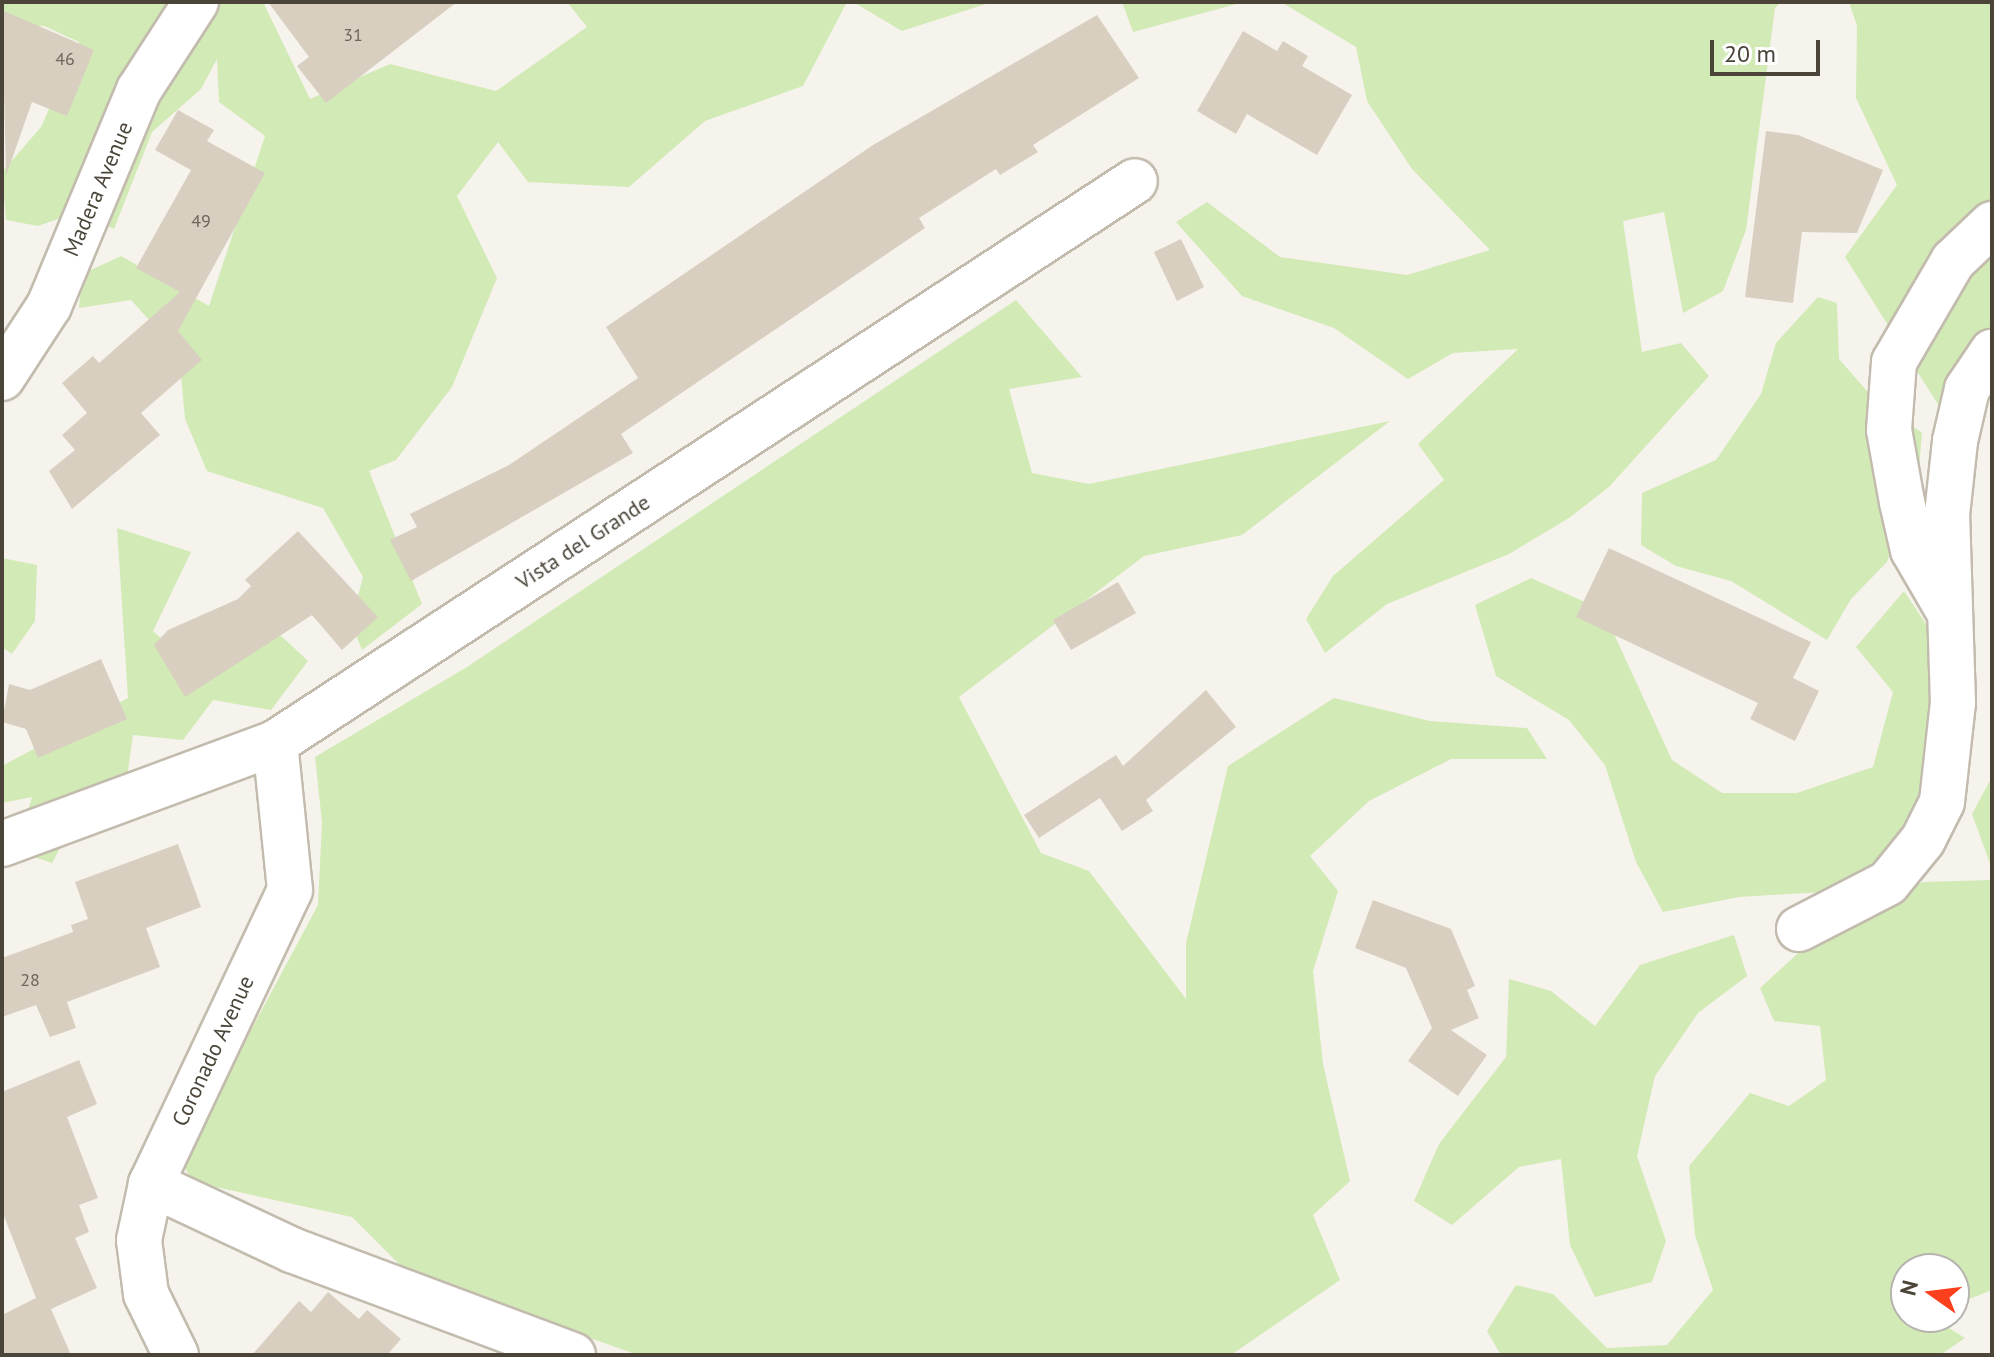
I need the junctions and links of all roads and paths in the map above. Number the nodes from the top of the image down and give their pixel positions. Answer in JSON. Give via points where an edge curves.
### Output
{"nodes":[{"id":1,"x":196,"y":2,"type":"edge"},
{"id":2,"x":1135,"y":181,"type":"dead end"},
{"id":3,"x":1992,"y":224,"type":"edge"},
{"id":4,"x":1992,"y":352,"type":"edge"},
{"id":5,"x":2,"y":378,"type":"edge"},
{"id":6,"x":1952,"y":618,"type":"junction"},
{"id":7,"x":275,"y":743,"type":"junction"},
{"id":8,"x":2,"y":844,"type":"edge"},
{"id":9,"x":1799,"y":929,"type":"dead end"},
{"id":10,"x":151,"y":1184,"type":"junction"},
{"id":11,"x":176,"y":1355,"type":"edge"},
{"id":12,"x":573,"y":1355,"type":"edge"}],
"edges":[{"from":1,"to":5,"type":"street","name":"Madera Avenue","via":[[139,90],[49,306]]},
{"from":2,"to":7,"type":"street","name":"Vista del Grande"},
{"from":3,"to":6,"type":"street","via":[[1953,261],[1894,362],[1889,430],[1907,526],[1913,550]]},
{"from":4,"to":6,"type":"street","via":[[1967,389],[1955,441],[1947,515]]},
{"from":6,"to":9,"type":"street","via":[[1953,703],[1942,802],[1923,840],[1888,883]]},
{"from":7,"to":8,"type":"street","name":"Vista del Grande"},
{"from":7,"to":10,"type":"street","name":"Coronado Avenue","via":[[290,890]]},
{"from":10,"to":11,"type":"street","name":"Coronado Avenue","via":[[139,1240],[146,1294]]},
{"from":10,"to":12,"type":"street","via":[[292,1250]]}]}
